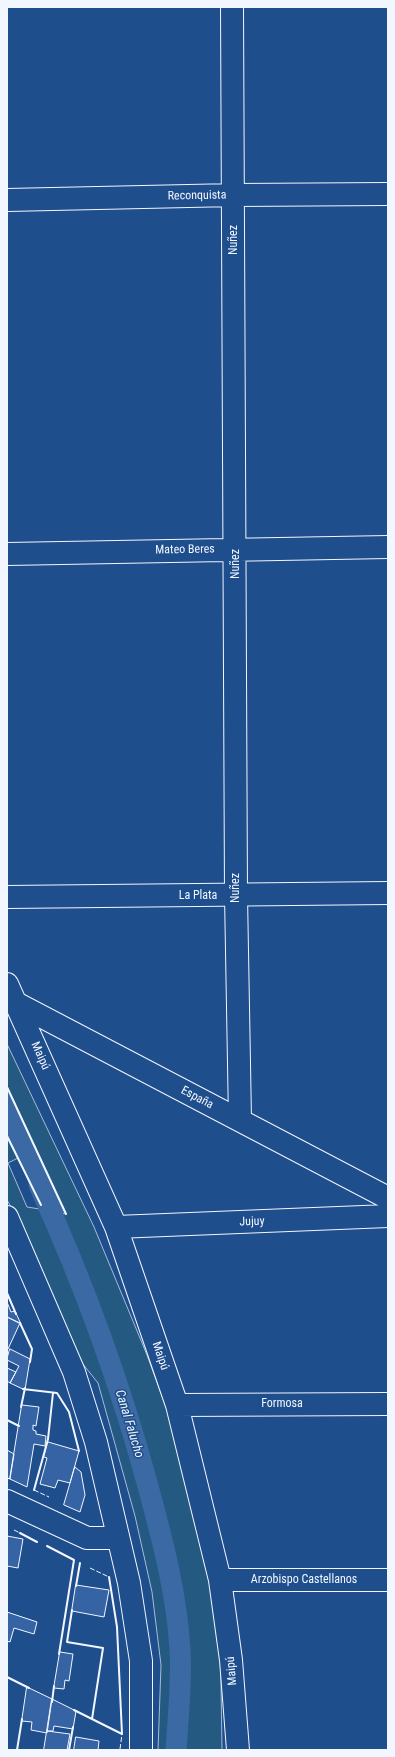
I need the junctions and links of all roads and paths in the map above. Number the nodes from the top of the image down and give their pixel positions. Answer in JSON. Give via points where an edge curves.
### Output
{"nodes":[{"id":1,"x":232,"y":7,"type":"edge"},
{"id":2,"x":388,"y":194,"type":"edge"},
{"id":3,"x":234,"y":195,"type":"junction"},
{"id":4,"x":7,"y":200,"type":"edge"},
{"id":5,"x":388,"y":547,"type":"edge"},
{"id":6,"x":236,"y":549,"type":"junction"},
{"id":7,"x":7,"y":554,"type":"edge"},
{"id":8,"x":388,"y":893,"type":"edge"},
{"id":9,"x":236,"y":895,"type":"junction"},
{"id":10,"x":7,"y":897,"type":"edge"},
{"id":11,"x":10,"y":995,"type":"edge"},
{"id":12,"x":240,"y":1120,"type":"junction"},
{"id":13,"x":388,"y":1198,"type":"edge"},
{"id":14,"x":7,"y":1216,"type":"edge"},
{"id":15,"x":388,"y":1216,"type":"edge"},
{"id":16,"x":116,"y":1227,"type":"junction"},
{"id":17,"x":388,"y":1404,"type":"edge"},
{"id":18,"x":177,"y":1405,"type":"junction"},
{"id":19,"x":7,"y":1501,"type":"edge"},
{"id":20,"x":118,"y":1538,"type":"junction"},
{"id":21,"x":220,"y":1580,"type":"junction"},
{"id":22,"x":388,"y":1580,"type":"edge"},
{"id":23,"x":141,"y":1750,"type":"edge"},
{"id":24,"x":238,"y":1750,"type":"edge"}],
"edges":[{"from":1,"to":3,"type":"street","name":"Nuñez"},
{"from":2,"to":3,"type":"street","name":"Reconquista"},
{"from":3,"to":4,"type":"street","name":"Reconquista"},
{"from":3,"to":6,"type":"street","name":"Nuñez"},
{"from":5,"to":6,"type":"street","name":"Mateo Beres"},
{"from":6,"to":7,"type":"street","name":"Mateo Beres"},
{"from":6,"to":9,"type":"street","name":"Nuñez"},
{"from":8,"to":9,"type":"street","name":"La Plata"},
{"from":9,"to":10,"type":"street","name":"La Plata"},
{"from":9,"to":12,"type":"street","name":"Nuñez"},
{"from":11,"to":12,"type":"street","name":"España"},
{"from":11,"to":16,"type":"street","name":"Maipú"},
{"from":12,"to":13,"type":"street","name":"España"},
{"from":14,"to":20,"type":"street","via":[[74,1372],[96,1442]]},
{"from":15,"to":16,"type":"street","name":"Jujuy"},
{"from":16,"to":18,"type":"street","name":"Maipú"},
{"from":17,"to":18,"type":"street","name":"Formosa"},
{"from":18,"to":21,"type":"street","name":"Maipú"},
{"from":19,"to":20,"type":"street","via":[[87,1538]]},
{"from":20,"to":23,"type":"street","via":[[129,1583],[141,1661]]},
{"from":21,"to":22,"type":"street","name":"Arzobispo Castellanos"},
{"from":21,"to":24,"type":"street","name":"Maipú","via":[[231,1660]]}]}
